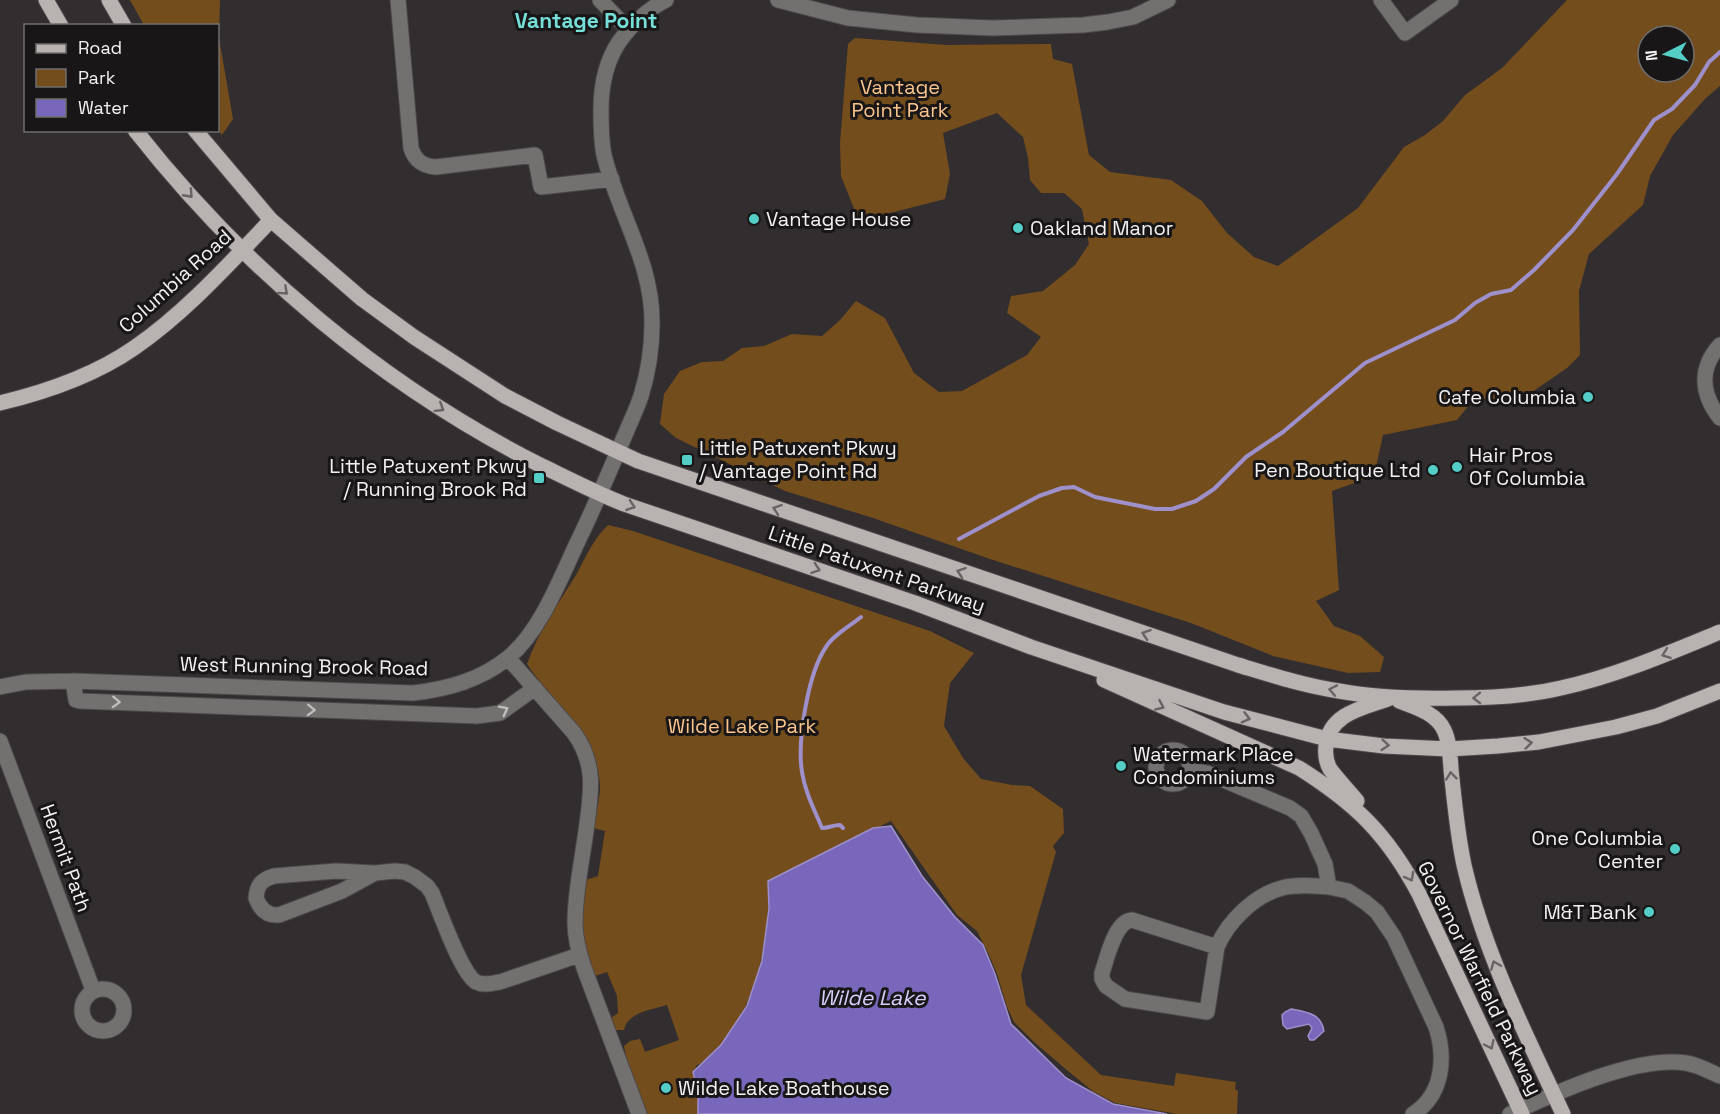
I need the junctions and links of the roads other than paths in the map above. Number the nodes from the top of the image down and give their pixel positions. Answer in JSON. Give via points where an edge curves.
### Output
{"nodes":[{"id":1,"x":46,"y":0,"type":"edge"},
{"id":2,"x":109,"y":0,"type":"edge"},
{"id":3,"x":398,"y":0,"type":"edge"},
{"id":4,"x":600,"y":0,"type":"edge"},
{"id":5,"x":666,"y":0,"type":"edge"},
{"id":6,"x":778,"y":0,"type":"edge"},
{"id":7,"x":1168,"y":0,"type":"edge"},
{"id":8,"x":1382,"y":0,"type":"edge"},
{"id":9,"x":1451,"y":0,"type":"edge"},
{"id":10,"x":60,"y":24,"type":"edge"},
{"id":11,"x":123,"y":24,"type":"edge"},
{"id":12,"x":628,"y":29,"type":"junction"},
{"id":13,"x":137,"y":132,"type":"edge"},
{"id":14,"x":197,"y":132,"type":"edge"},
{"id":15,"x":612,"y":179,"type":"junction"},
{"id":16,"x":271,"y":220,"type":"junction"},
{"id":17,"x":242,"y":250,"type":"junction"},
{"id":18,"x":1717,"y":348,"type":"edge"},
{"id":19,"x":0,"y":403,"type":"edge"},
{"id":20,"x":1720,"y":417,"type":"edge"},
{"id":21,"x":618,"y":452,"type":"junction"},
{"id":22,"x":600,"y":495,"type":"junction"},
{"id":23,"x":1720,"y":632,"type":"edge"},
{"id":24,"x":1031,"y":647,"type":"junction"},
{"id":25,"x":508,"y":658,"type":"junction"},
{"id":26,"x":73,"y":681,"type":"junction"},
{"id":27,"x":0,"y":687,"type":"edge"},
{"id":28,"x":535,"y":688,"type":"junction"},
{"id":29,"x":1720,"y":691,"type":"edge"},
{"id":30,"x":1391,"y":698,"type":"junction"},
{"id":31,"x":1327,"y":738,"type":"junction"},
{"id":32,"x":0,"y":741,"type":"edge"},
{"id":33,"x":1449,"y":749,"type":"junction"},
{"id":34,"x":1191,"y":770,"type":"dead end"},
{"id":35,"x":1376,"y":829,"type":"junction"},
{"id":36,"x":375,"y":873,"type":"junction"},
{"id":37,"x":1329,"y":887,"type":"junction"},
{"id":38,"x":1217,"y":947,"type":"junction"},
{"id":39,"x":579,"y":954,"type":"junction"},
{"id":40,"x":93,"y":990,"type":"dead end"},
{"id":41,"x":1720,"y":1076,"type":"edge"},
{"id":42,"x":1554,"y":1095,"type":"junction"},
{"id":43,"x":1517,"y":1113,"type":"edge"},
{"id":44,"x":639,"y":1114,"type":"edge"},
{"id":45,"x":1413,"y":1114,"type":"edge"},
{"id":46,"x":1563,"y":1114,"type":"edge"}],
"edges":[{"from":1,"to":10,"type":"main road"},
{"from":2,"to":11,"type":"main road"},
{"from":3,"to":15,"type":"street","via":[[411,148],[420,163],[436,167],[535,155],[541,187]]},
{"from":4,"to":12,"type":"street"},
{"from":5,"to":12,"type":"street","name":"West Running Brook Road"},
{"from":6,"to":7,"type":"street","via":[[848,18],[993,28],[1108,22],[1132,17]]},
{"from":8,"to":9,"type":"street","via":[[1405,33]]},
{"from":12,"to":15,"type":"street","name":"West Running Brook Road","via":[[606,65],[603,83],[601,131]]},
{"from":13,"to":17,"type":"main road","name":"Little Patuxent Parkway","one_way":true},
{"from":14,"to":16,"type":"main road","name":"Little Patuxent Parkway"},
{"from":15,"to":21,"type":"street","name":"West Running Brook Road","via":[[640,254],[651,297],[652,323],[648,370]]},
{"from":16,"to":17,"type":"main road","name":"Columbia Road"},
{"from":16,"to":21,"type":"main road","name":"Little Patuxent Parkway","via":[[362,299],[449,361],[506,396]]},
{"from":17,"to":19,"type":"main road","name":"Columbia Road","via":[[184,307],[134,348],[90,373]]},
{"from":17,"to":22,"type":"main road","name":"Little Patuxent Parkway","one_way":true,"via":[[331,331],[388,374],[488,438]]},
{"from":18,"to":20,"type":"street","via":[[1705,382],[1709,402]]},
{"from":21,"to":22,"type":"street","name":"West Running Brook Road"},
{"from":30,"to":21,"type":"main road","name":"Little Patuxent Parkway","one_way":true,"via":[[1339,691],[1238,665]]},
{"from":22,"to":24,"type":"main road","name":"Little Patuxent Parkway","one_way":true},
{"from":22,"to":25,"type":"street","name":"West Running Brook Road","via":[[544,611]]},
{"from":23,"to":30,"type":"main road","name":"Little Patuxent Parkway","one_way":true,"via":[[1609,675],[1561,688],[1493,698]]},
{"from":24,"to":31,"type":"main road","name":"Little Patuxent Parkway","one_way":true,"via":[[1224,712]]},
{"from":24,"to":35,"type":"main road","name":"Governor Warfield Parkway","one_way":true,"via":[[1299,768],[1355,807]]},
{"from":25,"to":26,"type":"street","name":"West Running Brook Road","via":[[462,683],[413,693]]},
{"from":25,"to":28,"type":"street"},
{"from":26,"to":27,"type":"street","name":"West Running Brook Road"},
{"from":26,"to":28,"type":"street","one_way":true,"via":[[76,700],[80,701],[477,716],[509,709]]},
{"from":28,"to":39,"type":"street","via":[[582,744],[590,771],[591,792],[575,920]]},
{"from":33,"to":29,"type":"main road","name":"Little Patuxent Parkway","one_way":true,"via":[[1539,742],[1595,731],[1657,716]]},
{"from":30,"to":31,"type":"main road","via":[[1347,714],[1331,728]]},
{"from":30,"to":33,"type":"main road","name":"Governor Warfield Parkway","via":[[1438,721]]},
{"from":31,"to":33,"type":"main road","name":"Little Patuxent Parkway","one_way":true},
{"from":31,"to":35,"type":"main road","via":[[1325,749],[1330,768]]},
{"from":32,"to":40,"type":"street","name":"Hermit Path"},
{"from":42,"to":33,"type":"main road","name":"Governor Warfield Parkway","one_way":true,"via":[[1506,991],[1477,913],[1462,853]]},
{"from":34,"to":37,"type":"street","via":[[1207,773],[1301,816],[1325,864]]},
{"from":35,"to":43,"type":"main road","name":"Governor Warfield Parkway","one_way":true,"via":[[1419,894]]},
{"from":36,"to":36,"type":"street","via":[[336,871],[274,876],[259,884],[256,898],[262,910],[279,915],[342,891]]},
{"from":36,"to":39,"type":"street","via":[[405,872],[427,886],[464,968],[479,983],[500,982]]},
{"from":37,"to":38,"type":"street","via":[[1284,887],[1268,893],[1234,921]]},
{"from":37,"to":45,"type":"street","via":[[1348,891],[1377,912],[1394,938],[1436,1027],[1442,1058],[1440,1076],[1427,1102]]},
{"from":38,"to":38,"type":"street","via":[[1127,920],[1118,928],[1102,979],[1125,999],[1207,1012]]},
{"from":39,"to":44,"type":"street"},
{"from":41,"to":42,"type":"street","via":[[1685,1063],[1653,1063]]},
{"from":42,"to":43,"type":"street"},
{"from":42,"to":46,"type":"main road","name":"Governor Warfield Parkway"}]}
